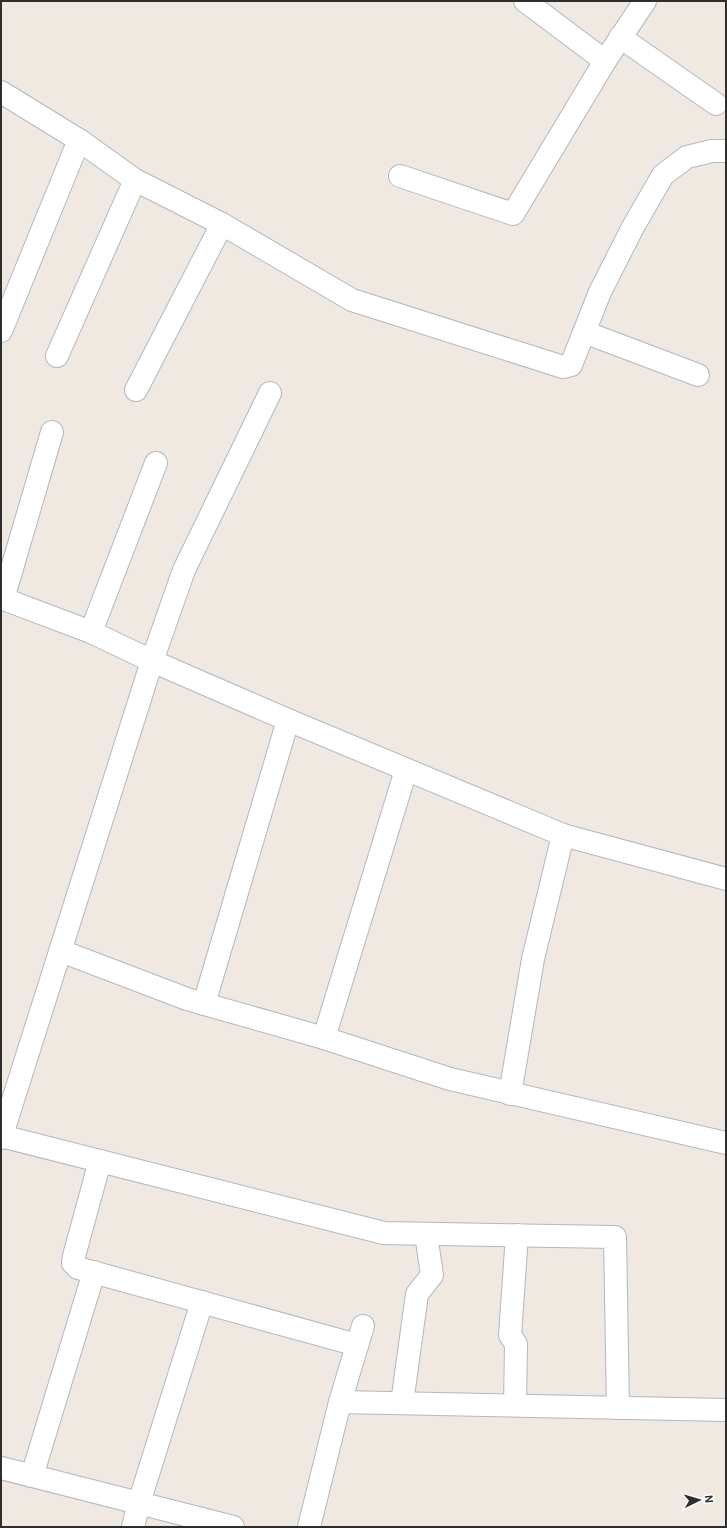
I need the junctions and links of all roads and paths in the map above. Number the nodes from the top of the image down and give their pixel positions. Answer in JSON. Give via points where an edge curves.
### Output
{"nodes":[{"id":1,"x":525,"y":1,"type":"edge"},
{"id":2,"x":645,"y":1,"type":"edge"},
{"id":3,"x":620,"y":37,"type":"junction"},
{"id":4,"x":605,"y":61,"type":"junction"},
{"id":5,"x":1,"y":92,"type":"edge"},
{"id":6,"x":716,"y":104,"type":"dead end"},
{"id":7,"x":79,"y":140,"type":"junction"},
{"id":8,"x":726,"y":151,"type":"edge"},
{"id":9,"x":400,"y":176,"type":"dead end"},
{"id":10,"x":135,"y":180,"type":"junction"},
{"id":11,"x":222,"y":224,"type":"junction"},
{"id":12,"x":1,"y":331,"type":"edge"},
{"id":13,"x":584,"y":332,"type":"junction"},
{"id":14,"x":56,"y":356,"type":"dead end"},
{"id":15,"x":698,"y":375,"type":"dead end"},
{"id":16,"x":136,"y":390,"type":"dead end"},
{"id":17,"x":270,"y":393,"type":"dead end"},
{"id":18,"x":52,"y":432,"type":"dead end"},
{"id":19,"x":156,"y":463,"type":"dead end"},
{"id":20,"x":2,"y":599,"type":"edge"},
{"id":21,"x":92,"y":632,"type":"junction"},
{"id":22,"x":152,"y":661,"type":"junction"},
{"id":23,"x":288,"y":720,"type":"junction"},
{"id":24,"x":406,"y":770,"type":"junction"},
{"id":25,"x":563,"y":835,"type":"junction"},
{"id":26,"x":726,"y":879,"type":"edge"},
{"id":27,"x":61,"y":951,"type":"junction"},
{"id":28,"x":204,"y":1004,"type":"junction"},
{"id":29,"x":324,"y":1038,"type":"junction"},
{"id":30,"x":510,"y":1094,"type":"junction"},
{"id":31,"x":1,"y":1137,"type":"edge"},
{"id":32,"x":726,"y":1143,"type":"edge"},
{"id":33,"x":100,"y":1161,"type":"junction"},
{"id":34,"x":426,"y":1234,"type":"junction"},
{"id":35,"x":517,"y":1236,"type":"junction"},
{"id":36,"x":94,"y":1272,"type":"junction"},
{"id":37,"x":202,"y":1302,"type":"junction"},
{"id":38,"x":340,"y":1402,"type":"junction"},
{"id":39,"x":402,"y":1403,"type":"junction"},
{"id":40,"x":515,"y":1405,"type":"junction"},
{"id":41,"x":618,"y":1408,"type":"junction"},
{"id":42,"x":726,"y":1410,"type":"edge"},
{"id":43,"x":1,"y":1468,"type":"edge"},
{"id":44,"x":32,"y":1476,"type":"junction"},
{"id":45,"x":139,"y":1503,"type":"junction"},
{"id":46,"x":133,"y":1527,"type":"edge"},
{"id":47,"x":233,"y":1527,"type":"edge"},
{"id":48,"x":309,"y":1527,"type":"edge"}],
"edges":[{"from":1,"to":4,"type":"street"},
{"from":2,"to":3,"type":"street"},
{"from":3,"to":4,"type":"street"},
{"from":3,"to":6,"type":"street"},
{"from":4,"to":9,"type":"street","via":[[513,214]]},
{"from":5,"to":7,"type":"street"},
{"from":7,"to":10,"type":"street"},
{"from":7,"to":12,"type":"street"},
{"from":8,"to":13,"type":"street","via":[[712,151],[687,157],[664,175],[633,227],[600,292]]},
{"from":10,"to":11,"type":"street"},
{"from":10,"to":14,"type":"street"},
{"from":11,"to":13,"type":"street","via":[[352,300],[563,367],[571,365]]},
{"from":11,"to":16,"type":"street"},
{"from":13,"to":15,"type":"street"},
{"from":17,"to":22,"type":"street","via":[[184,570]]},
{"from":18,"to":20,"type":"street"},
{"from":19,"to":21,"type":"street"},
{"from":20,"to":21,"type":"street"},
{"from":21,"to":22,"type":"street"},
{"from":22,"to":23,"type":"street"},
{"from":22,"to":27,"type":"street"},
{"from":23,"to":24,"type":"street"},
{"from":23,"to":28,"type":"street"},
{"from":24,"to":25,"type":"street"},
{"from":24,"to":29,"type":"street"},
{"from":25,"to":26,"type":"street"},
{"from":25,"to":30,"type":"street","via":[[533,958]]},
{"from":27,"to":28,"type":"street"},
{"from":27,"to":31,"type":"street"},
{"from":28,"to":29,"type":"street"},
{"from":29,"to":30,"type":"street","via":[[450,1079]]},
{"from":30,"to":32,"type":"street"},
{"from":31,"to":33,"type":"street"},
{"from":33,"to":34,"type":"street","via":[[384,1233]]},
{"from":33,"to":36,"type":"street","via":[[73,1263],[78,1268]]},
{"from":34,"to":35,"type":"street"},
{"from":34,"to":39,"type":"street","via":[[432,1275],[417,1294]]},
{"from":35,"to":40,"type":"street","via":[[510,1335],[516,1344]]},
{"from":35,"to":41,"type":"street","via":[[615,1237]]},
{"from":36,"to":37,"type":"street"},
{"from":36,"to":44,"type":"street"},
{"from":37,"to":38,"type":"street","via":[[360,1336]]},
{"from":37,"to":45,"type":"street"},
{"from":38,"to":39,"type":"street"},
{"from":38,"to":48,"type":"street"},
{"from":39,"to":40,"type":"street"},
{"from":40,"to":41,"type":"street"},
{"from":41,"to":42,"type":"street"},
{"from":43,"to":44,"type":"street"},
{"from":44,"to":45,"type":"street"},
{"from":45,"to":46,"type":"street"},
{"from":45,"to":47,"type":"street"}]}
